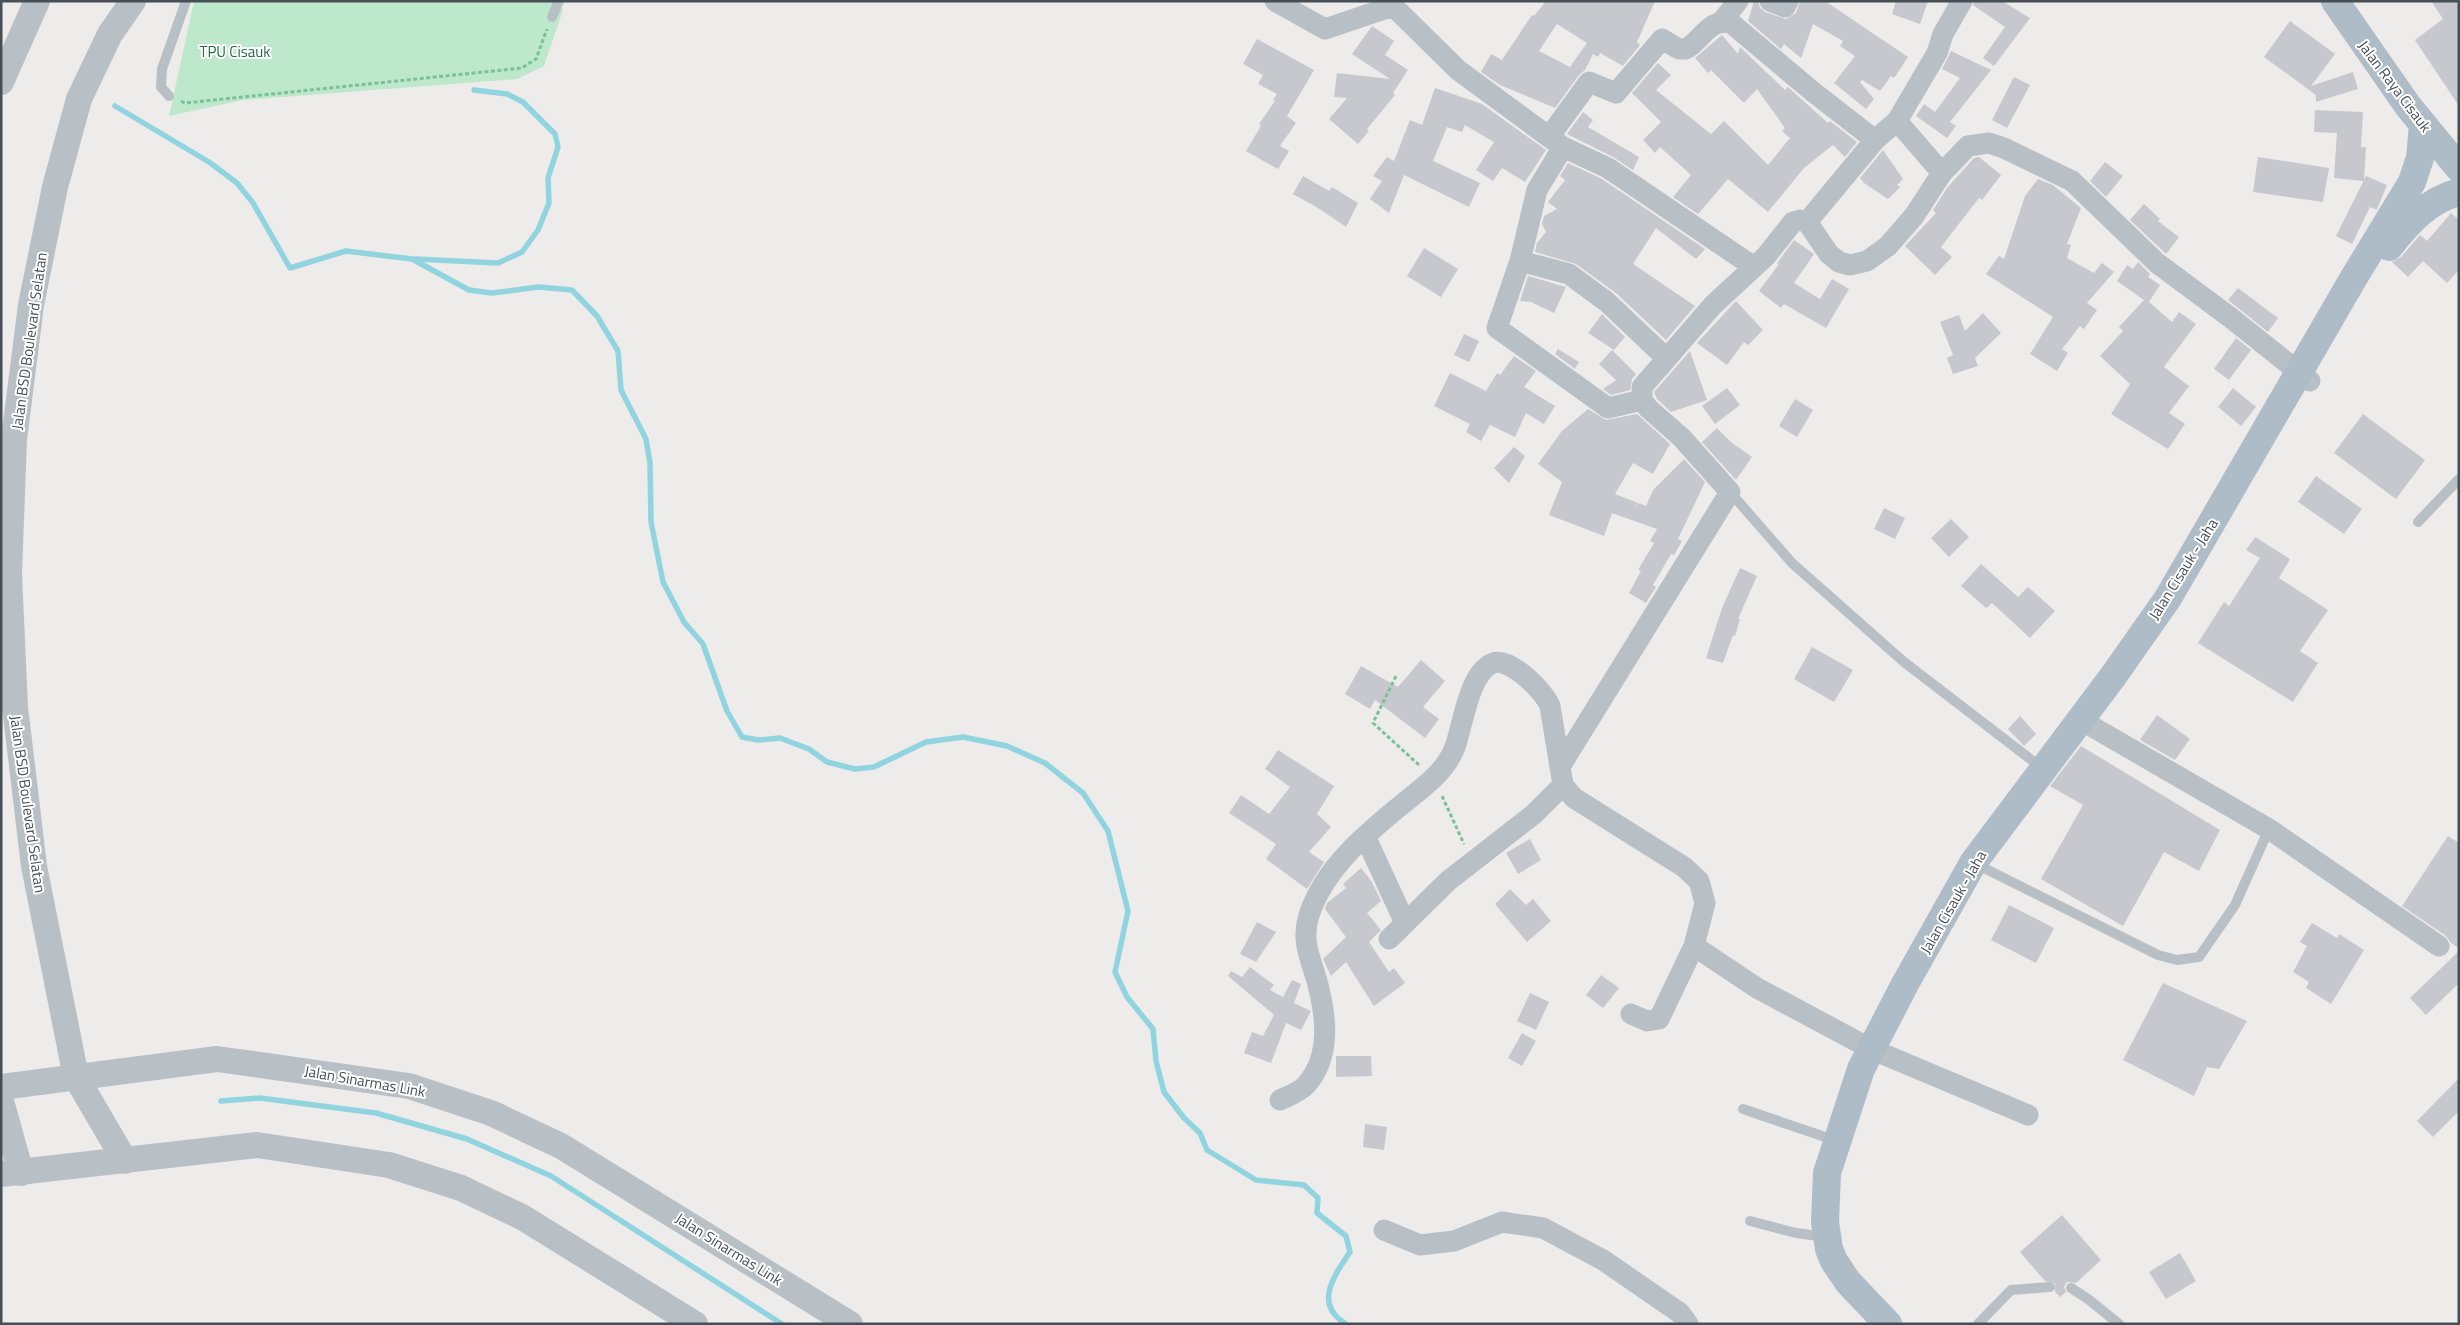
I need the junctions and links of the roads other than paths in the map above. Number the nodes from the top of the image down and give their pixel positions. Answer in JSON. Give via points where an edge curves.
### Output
{"nodes":[{"id":1,"x":38,"y":1,"type":"edge"},
{"id":2,"x":133,"y":1,"type":"edge"},
{"id":3,"x":186,"y":1,"type":"edge"},
{"id":4,"x":559,"y":1,"type":"edge"},
{"id":5,"x":1275,"y":1,"type":"edge"},
{"id":6,"x":1738,"y":1,"type":"edge"},
{"id":7,"x":1770,"y":1,"type":"edge"},
{"id":8,"x":1788,"y":1,"type":"edge"},
{"id":9,"x":2335,"y":1,"type":"edge"},
{"id":10,"x":2354,"y":1,"type":"edge"},
{"id":11,"x":1393,"y":4,"type":"edge"},
{"id":12,"x":1956,"y":5,"type":"edge"},
{"id":13,"x":552,"y":17,"type":"road end"},
{"id":14,"x":1722,"y":21,"type":"junction"},
{"id":15,"x":1,"y":82,"type":"edge"},
{"id":16,"x":169,"y":96,"type":"road end"},
{"id":17,"x":1897,"y":121,"type":"junction"},
{"id":18,"x":2423,"y":125,"type":"junction"},
{"id":19,"x":1875,"y":140,"type":"junction"},
{"id":20,"x":1556,"y":142,"type":"junction"},
{"id":21,"x":2459,"y":153,"type":"edge"},
{"id":22,"x":2459,"y":168,"type":"edge"},
{"id":23,"x":1942,"y":173,"type":"junction"},
{"id":24,"x":2459,"y":192,"type":"edge"},
{"id":25,"x":1807,"y":222,"type":"junction"},
{"id":26,"x":1520,"y":261,"type":"junction"},
{"id":27,"x":1754,"y":267,"type":"junction"},
{"id":28,"x":1665,"y":357,"type":"junction"},
{"id":29,"x":2305,"y":377,"type":"junction"},
{"id":30,"x":1642,"y":400,"type":"junction"},
{"id":31,"x":2459,"y":479,"type":"edge"},
{"id":32,"x":1730,"y":492,"type":"junction"},
{"id":33,"x":2418,"y":522,"type":"dead end"},
{"id":34,"x":2079,"y":719,"type":"junction"},
{"id":35,"x":2043,"y":768,"type":"junction"},
{"id":36,"x":1562,"y":775,"type":"junction"},
{"id":37,"x":2269,"y":829,"type":"junction"},
{"id":38,"x":1365,"y":836,"type":"junction"},
{"id":39,"x":1973,"y":863,"type":"junction"},
{"id":40,"x":1405,"y":923,"type":"junction"},
{"id":41,"x":1389,"y":939,"type":"dead end"},
{"id":42,"x":1694,"y":946,"type":"junction"},
{"id":43,"x":2439,"y":946,"type":"dead end"},
{"id":44,"x":1631,"y":1014,"type":"dead end"},
{"id":45,"x":1871,"y":1049,"type":"junction"},
{"id":46,"x":76,"y":1077,"type":"junction"},
{"id":47,"x":1,"y":1087,"type":"edge"},
{"id":48,"x":1280,"y":1100,"type":"dead end"},
{"id":49,"x":1,"y":1101,"type":"edge"},
{"id":50,"x":1743,"y":1109,"type":"dead end"},
{"id":51,"x":2028,"y":1115,"type":"dead end"},
{"id":52,"x":1837,"y":1141,"type":"junction"},
{"id":53,"x":125,"y":1161,"type":"junction"},
{"id":54,"x":11,"y":1173,"type":"edge"},
{"id":55,"x":1750,"y":1221,"type":"dead end"},
{"id":56,"x":1384,"y":1230,"type":"dead end"},
{"id":57,"x":1827,"y":1237,"type":"junction"},
{"id":58,"x":2050,"y":1287,"type":"dead end"},
{"id":59,"x":2071,"y":1288,"type":"dead end"},
{"id":60,"x":695,"y":1324,"type":"edge"},
{"id":61,"x":850,"y":1324,"type":"edge"},
{"id":62,"x":1688,"y":1324,"type":"edge"},
{"id":63,"x":1888,"y":1324,"type":"edge"},
{"id":64,"x":1978,"y":1324,"type":"edge"},
{"id":65,"x":2120,"y":1324,"type":"edge"}],
"edges":[{"from":1,"to":15,"type":"street"},
{"from":2,"to":46,"type":"street","name":"Jalan BSD Boulevard Selatan","via":[[110,34],[79,99],[57,178],[31,305],[14,439],[9,574],[15,707],[34,866]]},
{"from":3,"to":16,"type":"lane","via":[[162,69],[161,87]]},
{"from":4,"to":13,"type":"lane"},
{"from":5,"to":11,"type":"street","via":[[1325,29]]},
{"from":6,"to":14,"type":"street"},
{"from":7,"to":8,"type":"street","via":[[1785,6]]},
{"from":9,"to":18,"type":"main road","name":"Jalan Raya Cisauk"},
{"from":10,"to":21,"type":"main road","name":"Jalan Raya Cisauk","via":[[2415,101]]},
{"from":11,"to":20,"type":"street","via":[[1458,70]]},
{"from":12,"to":17,"type":"street","via":[[1937,53]]},
{"from":14,"to":19,"type":"street","via":[[1732,23],[1812,92]]},
{"from":14,"to":20,"type":"street","via":[[1714,24],[1686,49],[1679,49],[1662,39],[1616,93],[1589,82]]},
{"from":17,"to":19,"type":"street"},
{"from":17,"to":23,"type":"street"},
{"from":18,"to":22,"type":"main road","name":"Jalan Raya Cisauk"},
{"from":18,"to":29,"type":"main road","via":[[2420,158],[2412,182],[2353,279]]},
{"from":19,"to":25,"type":"street"},
{"from":20,"to":26,"type":"street","via":[[1537,190]]},
{"from":20,"to":27,"type":"street","via":[[1608,168]]},
{"from":23,"to":25,"type":"street","via":[[1914,216],[1888,246],[1867,261],[1850,266],[1839,262]]},
{"from":23,"to":29,"type":"street","via":[[1968,146],[1989,143],[2072,181],[2157,263]]},
{"from":24,"to":29,"type":"main road","via":[[2426,207],[2409,222],[2378,261]]},
{"from":25,"to":27,"type":"street","via":[[1793,222]]},
{"from":26,"to":28,"type":"street","via":[[1569,274],[1607,302]]},
{"from":26,"to":30,"type":"street","via":[[1497,323],[1499,332],[1608,408]]},
{"from":27,"to":28,"type":"street","via":[[1712,305]]},
{"from":28,"to":30,"type":"street","via":[[1642,387]]},
{"from":29,"to":34,"type":"main road","name":"Jalan Cisauk - Jaha","via":[[2250,485],[2218,512],[2168,598]]},
{"from":30,"to":32,"type":"street","via":[[1682,438]]},
{"from":31,"to":33,"type":"lane"},
{"from":32,"to":35,"type":"lane","via":[[1799,570],[1904,662]]},
{"from":32,"to":36,"type":"street"},
{"from":34,"to":35,"type":"main road","name":"Jalan Cisauk - Jaha"},
{"from":34,"to":37,"type":"street"},
{"from":35,"to":39,"type":"main road","name":"Jalan Cisauk - Jaha"},
{"from":36,"to":38,"type":"street","via":[[1546,696],[1504,663],[1494,662],[1476,679],[1455,748],[1443,769]]},
{"from":36,"to":40,"type":"street","via":[[1534,814],[1448,882]]},
{"from":36,"to":42,"type":"street","via":[[1574,798],[1684,866],[1698,880],[1705,903]]},
{"from":37,"to":39,"type":"lane","via":[[2235,905],[2199,957],[2177,960],[2126,940]]},
{"from":37,"to":43,"type":"street"},
{"from":38,"to":40,"type":"street"},
{"from":38,"to":48,"type":"street","via":[[1317,893],[1309,915],[1305,941],[1325,1023],[1325,1046],[1315,1072],[1304,1086]]},
{"from":39,"to":45,"type":"main road","name":"Jalan Cisauk - Jaha"},
{"from":40,"to":41,"type":"street"},
{"from":42,"to":44,"type":"street","via":[[1659,1019],[1647,1021]]},
{"from":42,"to":45,"type":"street","via":[[1757,988]]},
{"from":45,"to":51,"type":"street"},
{"from":45,"to":52,"type":"main road","name":"Jalan Cisauk - Jaha"},
{"from":46,"to":47,"type":"street","name":"Jalan Sinarmas Link"},
{"from":46,"to":53,"type":"street","name":"Jalan BSD Boulevard Selatan"},
{"from":46,"to":61,"type":"street","name":"Jalan Sinarmas Link","via":[[217,1059],[310,1070],[418,1089],[491,1112],[561,1146]]},
{"from":49,"to":54,"type":"street"},
{"from":50,"to":52,"type":"lane"},
{"from":52,"to":57,"type":"main road","name":"Jalan Cisauk - Jaha","via":[[1827,1173]]},
{"from":53,"to":54,"type":"street"},
{"from":53,"to":60,"type":"street","via":[[257,1145],[390,1166],[461,1188],[522,1217]]},
{"from":55,"to":57,"type":"lane"},
{"from":56,"to":62,"type":"street","via":[[1420,1245],[1454,1241],[1502,1222],[1543,1228],[1603,1260],[1680,1312]]},
{"from":57,"to":63,"type":"main road","name":"Jalan Cisauk - Jaha","via":[[1834,1261],[1848,1282]]},
{"from":58,"to":64,"type":"lane","via":[[2011,1290]]},
{"from":59,"to":65,"type":"lane"}]}
